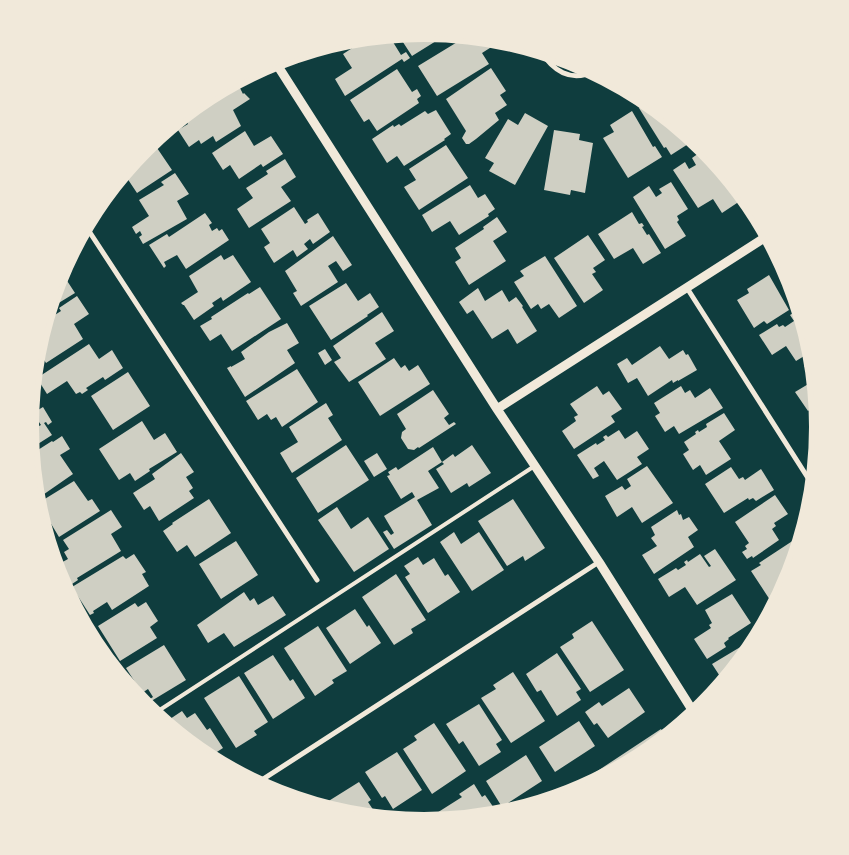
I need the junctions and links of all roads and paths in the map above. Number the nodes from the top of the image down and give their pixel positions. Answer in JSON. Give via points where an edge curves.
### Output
{"nodes":[{"id":1,"x":548,"y":60,"type":"edge"},
{"id":2,"x":278,"y":68,"type":"edge"},
{"id":3,"x":585,"y":74,"type":"edge"},
{"id":4,"x":88,"y":233,"type":"edge"},
{"id":5,"x":764,"y":238,"type":"edge"},
{"id":6,"x":686,"y":288,"type":"junction"},
{"id":7,"x":497,"y":409,"type":"junction"},
{"id":8,"x":535,"y":465,"type":"junction"},
{"id":9,"x":809,"y":477,"type":"edge"},
{"id":10,"x":599,"y":562,"type":"junction"},
{"id":11,"x":317,"y":580,"type":"dead end"},
{"id":12,"x":691,"y":709,"type":"edge"},
{"id":13,"x":159,"y":710,"type":"edge"},
{"id":14,"x":261,"y":779,"type":"edge"}],
"edges":[{"from":1,"to":3,"type":"street","via":[[556,70],[566,74]]},
{"from":2,"to":7,"type":"street"},
{"from":4,"to":11,"type":"street"},
{"from":5,"to":6,"type":"street"},
{"from":6,"to":7,"type":"street"},
{"from":6,"to":9,"type":"street"},
{"from":7,"to":8,"type":"street"},
{"from":8,"to":10,"type":"street"},
{"from":8,"to":13,"type":"lane"},
{"from":10,"to":12,"type":"street"},
{"from":10,"to":14,"type":"street"}]}
